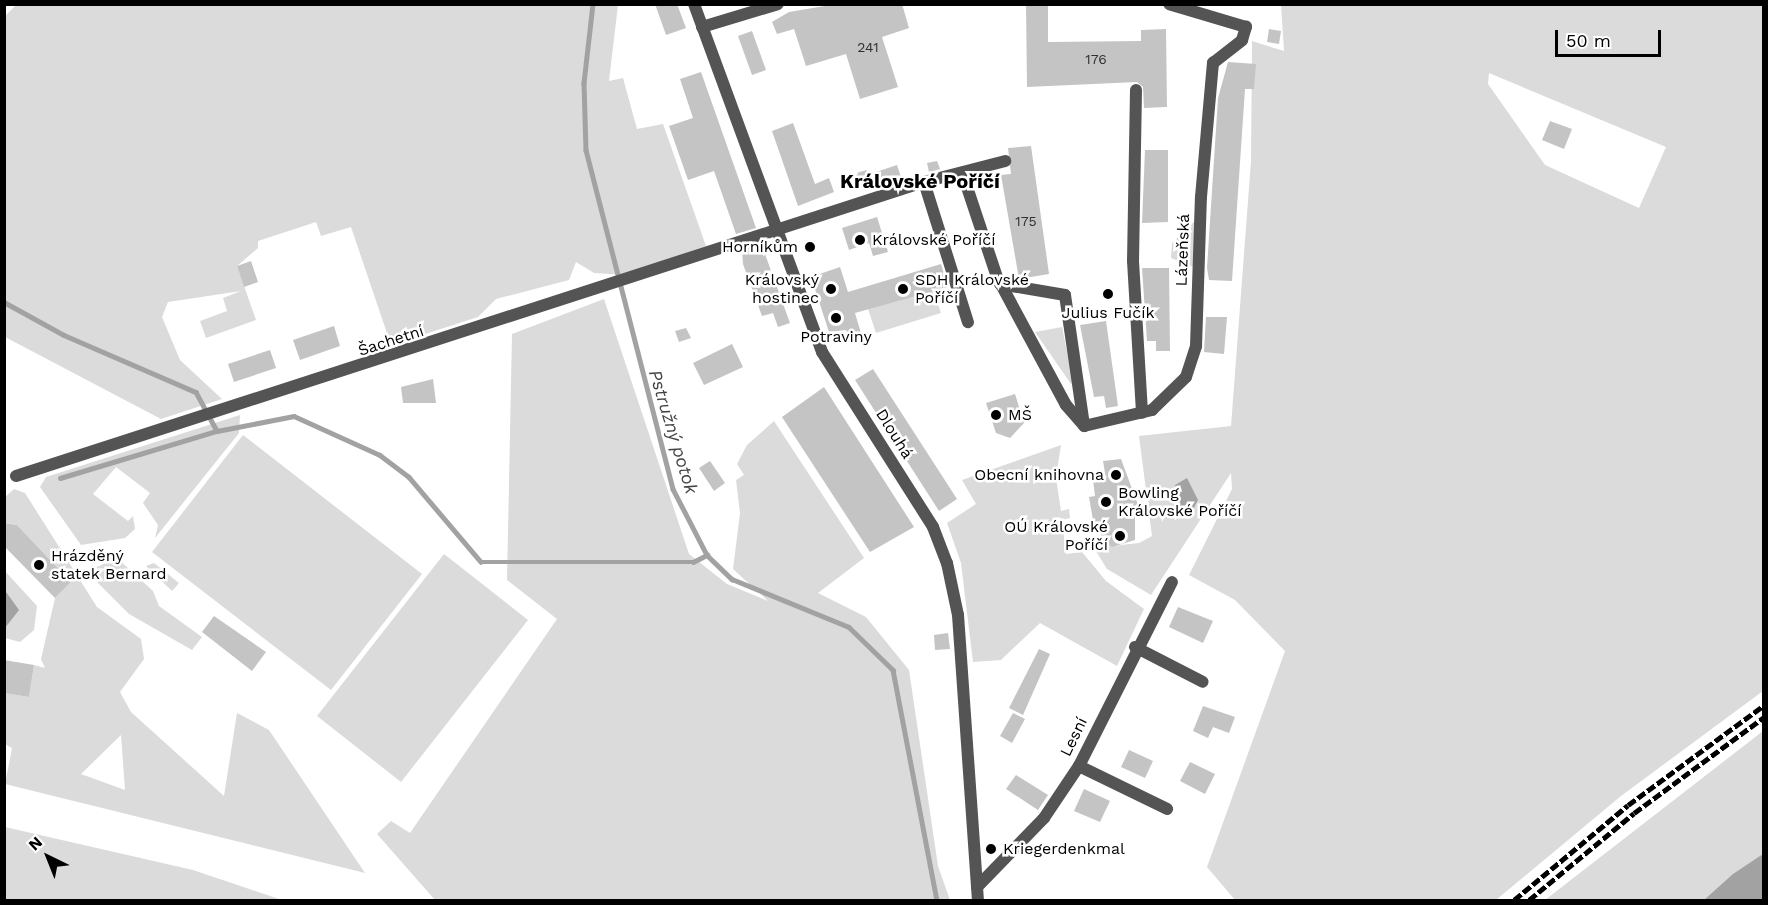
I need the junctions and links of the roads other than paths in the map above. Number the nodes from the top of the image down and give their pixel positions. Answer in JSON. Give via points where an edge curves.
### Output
{"nodes":[{"id":1,"x":694,"y":4,"type":"edge"},
{"id":2,"x":778,"y":4,"type":"edge"},
{"id":3,"x":1169,"y":4,"type":"edge"},
{"id":4,"x":702,"y":27,"type":"junction"},
{"id":5,"x":1136,"y":90,"type":"dead end"},
{"id":6,"x":1005,"y":161,"type":"dead end"},
{"id":7,"x":963,"y":175,"type":"junction"},
{"id":8,"x":924,"y":182,"type":"junction"},
{"id":9,"x":775,"y":231,"type":"junction"},
{"id":10,"x":1000,"y":284,"type":"junction"},
{"id":11,"x":968,"y":322,"type":"dead end"},
{"id":12,"x":1142,"y":413,"type":"junction"},
{"id":13,"x":1084,"y":426,"type":"junction"},
{"id":14,"x":16,"y":476,"type":"dead end"},
{"id":15,"x":1172,"y":582,"type":"dead end"},
{"id":16,"x":1135,"y":647,"type":"junction"},
{"id":17,"x":1203,"y":682,"type":"dead end"},
{"id":18,"x":1079,"y":766,"type":"junction"},
{"id":19,"x":1167,"y":809,"type":"dead end"},
{"id":20,"x":977,"y":887,"type":"junction"},
{"id":21,"x":978,"y":900,"type":"edge"}],
"edges":[{"from":1,"to":4,"type":"street","name":"Dlouhá"},
{"from":2,"to":4,"type":"street"},
{"from":3,"to":12,"type":"street","name":"Lázeňská","via":[[1242,22],[1242,40],[1213,63],[1201,197],[1197,346],[1175,392]]},
{"from":4,"to":9,"type":"street","name":"Dlouhá"},
{"from":5,"to":12,"type":"street","via":[[1133,261]]},
{"from":6,"to":7,"type":"street"},
{"from":7,"to":8,"type":"street"},
{"from":7,"to":10,"type":"street"},
{"from":8,"to":9,"type":"street"},
{"from":8,"to":11,"type":"street"},
{"from":9,"to":14,"type":"street","name":"Šachetní","via":[[627,282]]},
{"from":9,"to":20,"type":"street","name":"Dlouhá","via":[[822,352],[933,527],[947,563],[958,615]]},
{"from":10,"to":13,"type":"street","via":[[1066,405]]},
{"from":10,"to":13,"type":"street","via":[[1065,295]]},
{"from":12,"to":13,"type":"street","name":"Lázeňská"},
{"from":15,"to":16,"type":"street","name":"Lesní"},
{"from":16,"to":17,"type":"street"},
{"from":16,"to":18,"type":"street","name":"Lesní"},
{"from":18,"to":19,"type":"street"},
{"from":18,"to":20,"type":"street","name":"Lesní","via":[[1044,818]]},
{"from":20,"to":21,"type":"street","name":"Dlouhá"}]}
